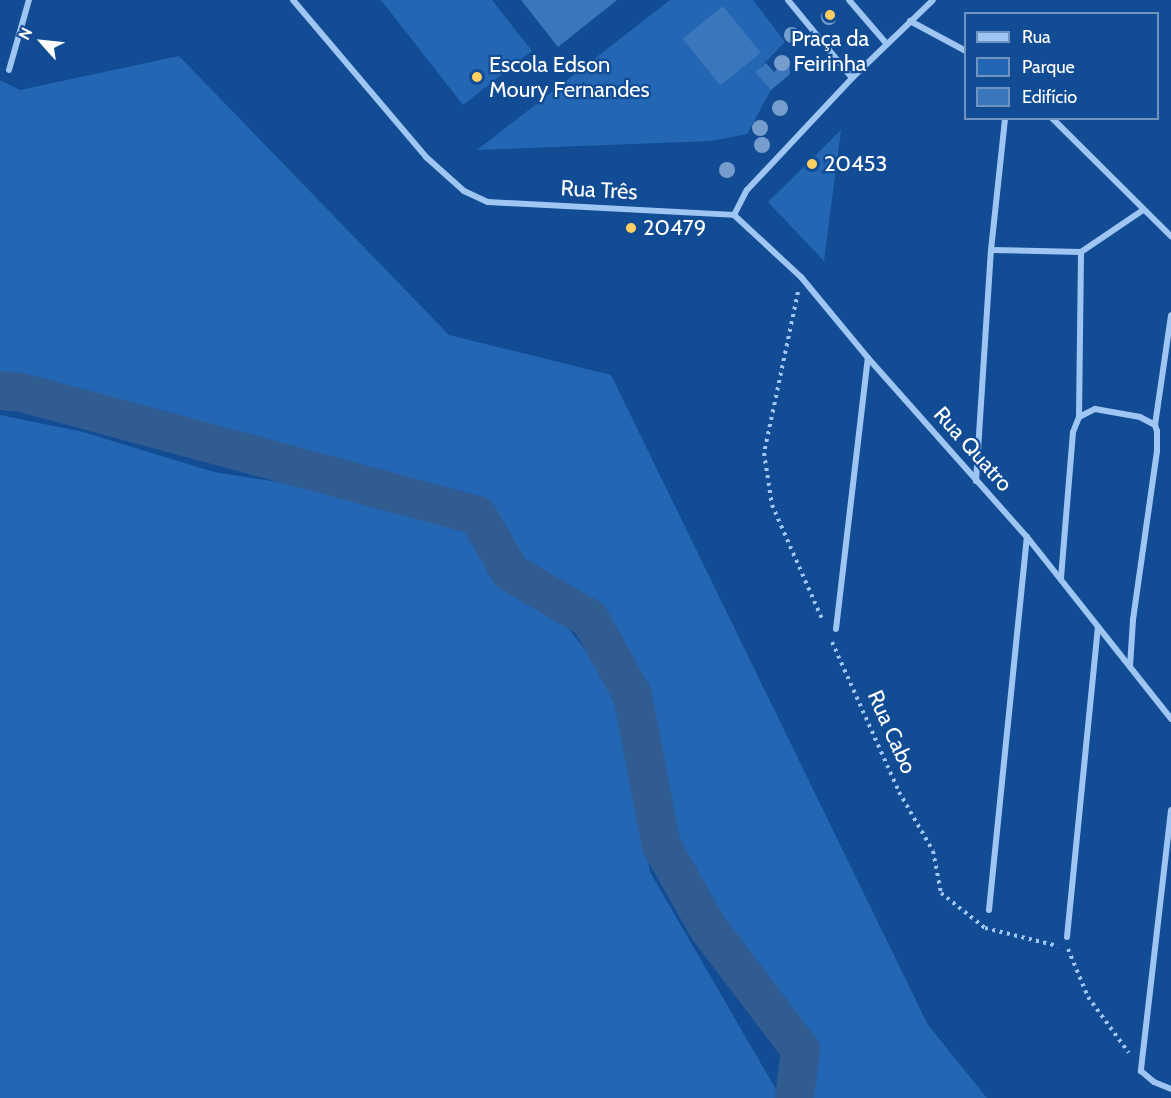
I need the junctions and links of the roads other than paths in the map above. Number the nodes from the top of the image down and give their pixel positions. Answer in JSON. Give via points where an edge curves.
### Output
{"nodes":[{"id":1,"x":29,"y":0,"type":"edge"},
{"id":2,"x":292,"y":0,"type":"edge"},
{"id":3,"x":788,"y":0,"type":"edge"},
{"id":4,"x":849,"y":0,"type":"edge"},
{"id":5,"x":933,"y":0,"type":"edge"},
{"id":6,"x":910,"y":21,"type":"junction"},
{"id":7,"x":886,"y":42,"type":"junction"},
{"id":8,"x":964,"y":50,"type":"edge"},
{"id":9,"x":9,"y":70,"type":"dead end"},
{"id":10,"x":852,"y":78,"type":"junction"},
{"id":11,"x":1005,"y":120,"type":"edge"},
{"id":12,"x":1054,"y":120,"type":"edge"},
{"id":13,"x":1143,"y":210,"type":"junction"},
{"id":14,"x":734,"y":215,"type":"junction"},
{"id":15,"x":1171,"y":236,"type":"edge"},
{"id":16,"x":991,"y":250,"type":"junction"},
{"id":17,"x":1081,"y":252,"type":"junction"},
{"id":18,"x":1171,"y":315,"type":"edge"},
{"id":19,"x":868,"y":358,"type":"junction"},
{"id":20,"x":1079,"y":417,"type":"junction"},
{"id":21,"x":1155,"y":425,"type":"junction"},
{"id":22,"x":976,"y":481,"type":"junction"},
{"id":23,"x":1027,"y":537,"type":"junction"},
{"id":24,"x":1061,"y":578,"type":"junction"},
{"id":25,"x":1098,"y":628,"type":"junction"},
{"id":26,"x":836,"y":629,"type":"dead end"},
{"id":27,"x":1130,"y":666,"type":"junction"},
{"id":28,"x":1171,"y":719,"type":"edge"},
{"id":29,"x":1171,"y":810,"type":"edge"},
{"id":30,"x":989,"y":910,"type":"dead end"},
{"id":31,"x":1067,"y":937,"type":"dead end"},
{"id":32,"x":1171,"y":1089,"type":"edge"}],
"edges":[{"from":1,"to":9,"type":"street"},
{"from":2,"to":14,"type":"street","name":"Rua Três","via":[[426,157],[464,191],[488,202]]},
{"from":3,"to":10,"type":"street"},
{"from":4,"to":7,"type":"street"},
{"from":5,"to":6,"type":"street"},
{"from":6,"to":7,"type":"street"},
{"from":6,"to":8,"type":"street"},
{"from":7,"to":10,"type":"street"},
{"from":10,"to":14,"type":"street","via":[[747,190]]},
{"from":11,"to":16,"type":"street"},
{"from":12,"to":13,"type":"street"},
{"from":13,"to":15,"type":"street"},
{"from":13,"to":17,"type":"street"},
{"from":14,"to":19,"type":"street","name":"Rua Quatro","via":[[801,277]]},
{"from":16,"to":17,"type":"street"},
{"from":16,"to":22,"type":"street"},
{"from":17,"to":20,"type":"street"},
{"from":18,"to":21,"type":"street"},
{"from":19,"to":22,"type":"street","name":"Rua Quatro"},
{"from":19,"to":26,"type":"street"},
{"from":20,"to":21,"type":"street","via":[[1095,409],[1140,417]]},
{"from":20,"to":24,"type":"street","via":[[1072,432]]},
{"from":21,"to":27,"type":"street","via":[[1157,451]]},
{"from":22,"to":23,"type":"street","name":"Rua Quatro"},
{"from":23,"to":24,"type":"street","name":"Rua Quatro"},
{"from":23,"to":30,"type":"street"},
{"from":24,"to":25,"type":"street","name":"Rua Quatro"},
{"from":25,"to":27,"type":"street","name":"Rua Quatro"},
{"from":25,"to":31,"type":"street"},
{"from":27,"to":28,"type":"street","name":"Rua Quatro"},
{"from":29,"to":32,"type":"street","via":[[1142,1071],[1154,1082]]}]}
